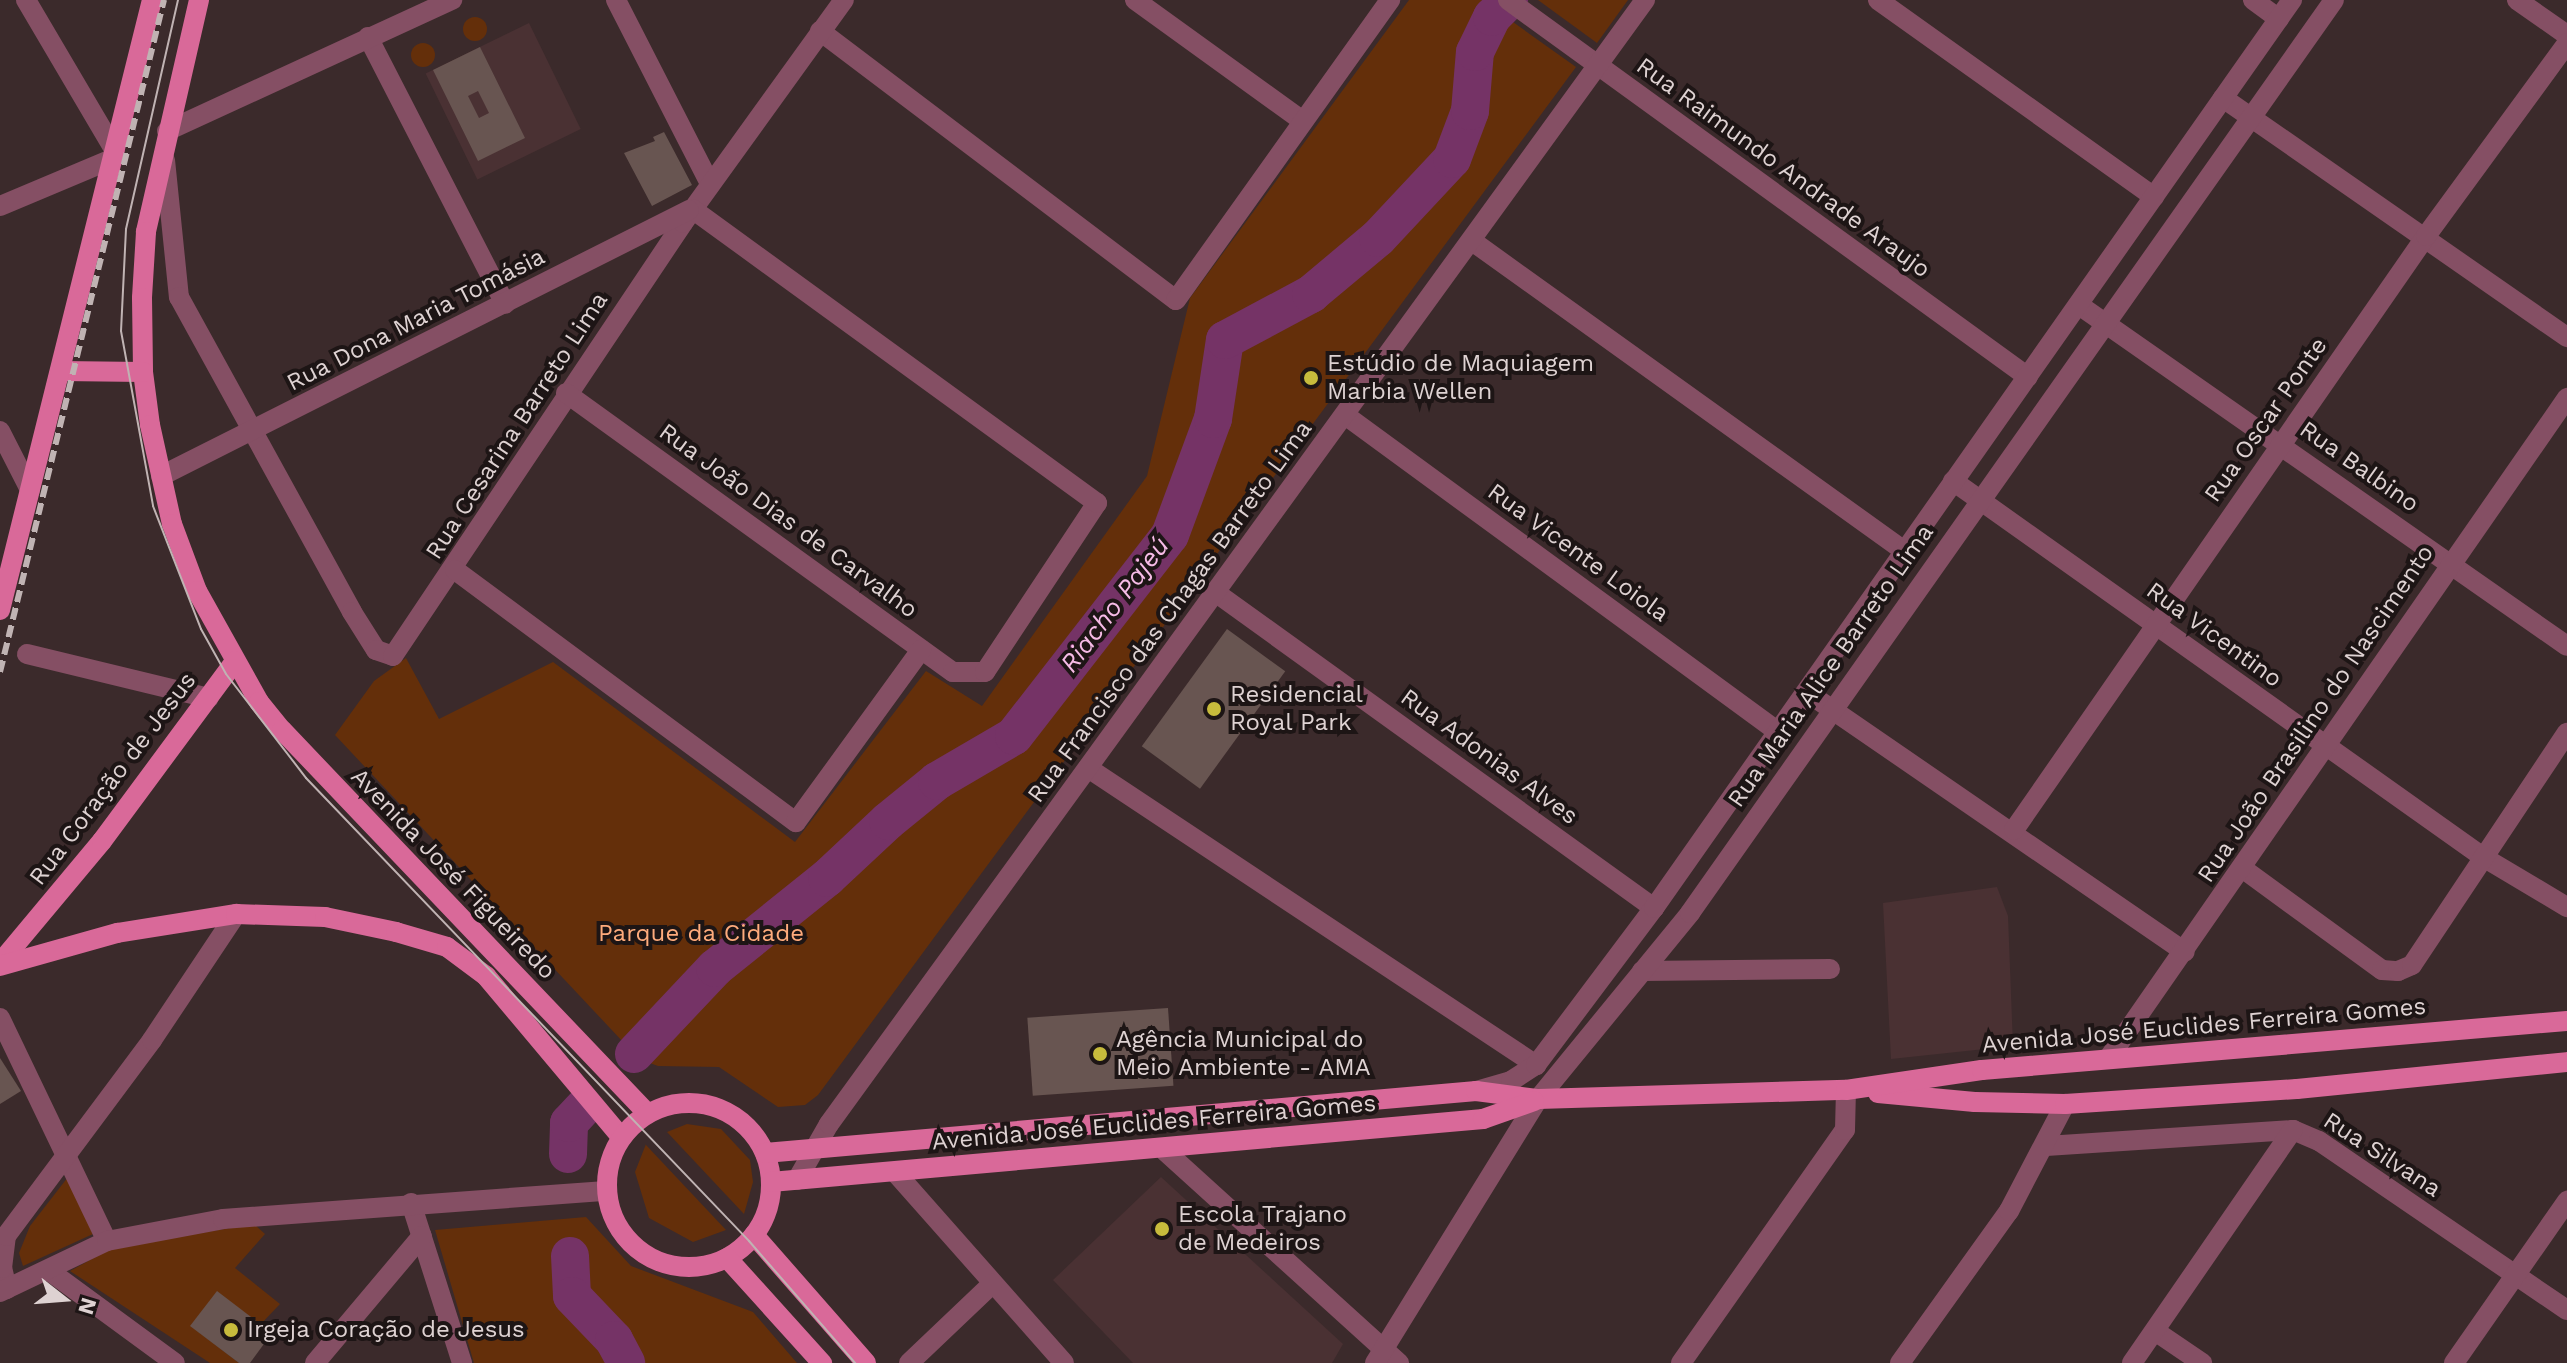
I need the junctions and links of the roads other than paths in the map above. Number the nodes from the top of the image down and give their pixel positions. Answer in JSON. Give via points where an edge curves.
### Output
{"nodes":[{"id":1,"x":26,"y":0,"type":"edge"},
{"id":2,"x":152,"y":0,"type":"edge"},
{"id":3,"x":199,"y":0,"type":"edge"},
{"id":4,"x":452,"y":0,"type":"edge"},
{"id":5,"x":616,"y":0,"type":"edge"},
{"id":6,"x":844,"y":0,"type":"edge"},
{"id":7,"x":1135,"y":0,"type":"edge"},
{"id":8,"x":1390,"y":0,"type":"edge"},
{"id":9,"x":1645,"y":0,"type":"edge"},
{"id":10,"x":1878,"y":0,"type":"edge"},
{"id":11,"x":2253,"y":0,"type":"edge"},
{"id":12,"x":2292,"y":0,"type":"edge"},
{"id":13,"x":2334,"y":0,"type":"edge"},
{"id":14,"x":2517,"y":0,"type":"edge"},
{"id":15,"x":1516,"y":5,"type":"edge"},
{"id":16,"x":2279,"y":19,"type":"junction"},
{"id":17,"x":820,"y":31,"type":"junction"},
{"id":18,"x":2567,"y":35,"type":"edge"},
{"id":19,"x":368,"y":37,"type":"junction"},
{"id":20,"x":2567,"y":43,"type":"edge"},
{"id":21,"x":1598,"y":65,"type":"junction"},
{"id":22,"x":2223,"y":98,"type":"junction"},
{"id":23,"x":2249,"y":115,"type":"junction"},
{"id":24,"x":1303,"y":121,"type":"junction"},
{"id":25,"x":165,"y":140,"type":"junction"},
{"id":26,"x":115,"y":154,"type":"junction"},
{"id":27,"x":710,"y":184,"type":"junction"},
{"id":28,"x":2154,"y":197,"type":"junction"},
{"id":29,"x":0,"y":206,"type":"edge"},
{"id":30,"x":688,"y":216,"type":"junction"},
{"id":31,"x":2426,"y":236,"type":"junction"},
{"id":32,"x":1472,"y":241,"type":"junction"},
{"id":33,"x":505,"y":304,"type":"junction"},
{"id":34,"x":2079,"y":305,"type":"junction"},
{"id":35,"x":2106,"y":322,"type":"junction"},
{"id":36,"x":2567,"y":337,"type":"edge"},
{"id":37,"x":61,"y":371,"type":"junction"},
{"id":38,"x":143,"y":372,"type":"junction"},
{"id":39,"x":2028,"y":377,"type":"junction"},
{"id":40,"x":566,"y":393,"type":"junction"},
{"id":41,"x":2567,"y":398,"type":"edge"},
{"id":42,"x":1345,"y":415,"type":"junction"},
{"id":43,"x":0,"y":431,"type":"edge"},
{"id":44,"x":250,"y":433,"type":"junction"},
{"id":45,"x":2280,"y":444,"type":"junction"},
{"id":46,"x":161,"y":476,"type":"junction"},
{"id":47,"x":1953,"y":481,"type":"junction"},
{"id":48,"x":30,"y":490,"type":"junction"},
{"id":49,"x":1979,"y":499,"type":"junction"},
{"id":50,"x":8,"y":550,"type":"edge"},
{"id":51,"x":1903,"y":550,"type":"junction"},
{"id":52,"x":2451,"y":563,"type":"junction"},
{"id":53,"x":455,"y":570,"type":"junction"},
{"id":54,"x":1215,"y":592,"type":"junction"},
{"id":55,"x":0,"y":610,"type":"edge"},
{"id":56,"x":2156,"y":626,"type":"junction"},
{"id":57,"x":2567,"y":646,"type":"edge"},
{"id":58,"x":921,"y":650,"type":"junction"},
{"id":59,"x":27,"y":654,"type":"dead end"},
{"id":60,"x":235,"y":661,"type":"junction"},
{"id":61,"x":1808,"y":693,"type":"junction"},
{"id":62,"x":209,"y":698,"type":"junction"},
{"id":63,"x":1833,"y":711,"type":"junction"},
{"id":64,"x":2567,"y":733,"type":"edge"},
{"id":65,"x":1781,"y":734,"type":"junction"},
{"id":66,"x":2324,"y":746,"type":"junction"},
{"id":67,"x":1088,"y":768,"type":"junction"},
{"id":68,"x":2014,"y":830,"type":"junction"},
{"id":69,"x":2483,"y":857,"type":"junction"},
{"id":70,"x":2242,"y":868,"type":"junction"},
{"id":71,"x":2567,"y":907,"type":"edge"},
{"id":72,"x":1654,"y":908,"type":"junction"},
{"id":73,"x":236,"y":914,"type":"junction"},
{"id":74,"x":2185,"y":952,"type":"junction"},
{"id":75,"x":0,"y":965,"type":"edge"},
{"id":76,"x":1830,"y":969,"type":"dead end"},
{"id":77,"x":1642,"y":971,"type":"junction"},
{"id":78,"x":0,"y":1018,"type":"edge"},
{"id":79,"x":2567,"y":1021,"type":"edge"},
{"id":80,"x":2108,"y":1059,"type":"junction"},
{"id":81,"x":2567,"y":1062,"type":"edge"},
{"id":82,"x":1536,"y":1065,"type":"junction"},
{"id":83,"x":1846,"y":1090,"type":"junction"},
{"id":84,"x":1476,"y":1091,"type":"junction"},
{"id":85,"x":1538,"y":1099,"type":"junction"},
{"id":86,"x":2065,"y":1104,"type":"junction"},
{"id":87,"x":647,"y":1113,"type":"junction"},
{"id":88,"x":2293,"y":1130,"type":"junction"},
{"id":89,"x":621,"y":1137,"type":"junction"},
{"id":90,"x":2046,"y":1146,"type":"junction"},
{"id":91,"x":814,"y":1148,"type":"junction"},
{"id":92,"x":1165,"y":1151,"type":"junction"},
{"id":93,"x":765,"y":1153,"type":"junction"},
{"id":94,"x":69,"y":1155,"type":"junction"},
{"id":95,"x":895,"y":1172,"type":"junction"},
{"id":96,"x":797,"y":1180,"type":"junction"},
{"id":97,"x":771,"y":1182,"type":"junction"},
{"id":98,"x":606,"y":1191,"type":"junction"},
{"id":99,"x":2567,"y":1201,"type":"edge"},
{"id":100,"x":411,"y":1203,"type":"junction"},
{"id":101,"x":754,"y":1235,"type":"junction"},
{"id":102,"x":422,"y":1236,"type":"junction"},
{"id":103,"x":107,"y":1241,"type":"junction"},
{"id":104,"x":727,"y":1258,"type":"junction"},
{"id":105,"x":48,"y":1270,"type":"junction"},
{"id":106,"x":2516,"y":1275,"type":"junction"},
{"id":107,"x":992,"y":1284,"type":"junction"},
{"id":108,"x":4,"y":1290,"type":"edge"},
{"id":109,"x":2567,"y":1310,"type":"edge"},
{"id":110,"x":2155,"y":1331,"type":"junction"},
{"id":111,"x":1379,"y":1357,"type":"edge"},
{"id":112,"x":175,"y":1363,"type":"edge"},
{"id":113,"x":315,"y":1363,"type":"edge"},
{"id":114,"x":462,"y":1363,"type":"edge"},
{"id":115,"x":822,"y":1363,"type":"edge"},
{"id":116,"x":866,"y":1363,"type":"edge"},
{"id":117,"x":909,"y":1363,"type":"edge"},
{"id":118,"x":1064,"y":1363,"type":"edge"},
{"id":119,"x":1399,"y":1363,"type":"edge"},
{"id":120,"x":1681,"y":1363,"type":"edge"},
{"id":121,"x":1900,"y":1363,"type":"edge"},
{"id":122,"x":2132,"y":1363,"type":"edge"},
{"id":123,"x":2202,"y":1363,"type":"edge"},
{"id":124,"x":2454,"y":1363,"type":"edge"}],
"edges":[{"from":1,"to":26,"type":"street"},
{"from":2,"to":26,"type":"main road"},
{"from":3,"to":25,"type":"main road","name":"Avenida José Figueiredo"},
{"from":4,"to":19,"type":"street"},
{"from":5,"to":27,"type":"street"},
{"from":6,"to":17,"type":"street","name":"Rua Cesarina Barreto Lima"},
{"from":7,"to":24,"type":"street"},
{"from":8,"to":24,"type":"street"},
{"from":9,"to":21,"type":"street","name":"Rua Francisco das Chagas Barreto Lima"},
{"from":10,"to":28,"type":"street"},
{"from":11,"to":16,"type":"street"},
{"from":12,"to":16,"type":"street","name":"Rua Maria Alice Barreto Lima"},
{"from":13,"to":23,"type":"street","name":"Rua Maria Alice Barreto Lima"},
{"from":14,"to":18,"type":"street"},
{"from":15,"to":21,"type":"street","name":"Rua Raimundo Andrade Araujo"},
{"from":16,"to":22,"type":"street","name":"Rua Maria Alice Barreto Lima"},
{"from":17,"to":24,"type":"street","via":[[1176,300]]},
{"from":17,"to":27,"type":"street","name":"Rua Cesarina Barreto Lima"},
{"from":19,"to":25,"type":"street"},
{"from":19,"to":33,"type":"street"},
{"from":20,"to":31,"type":"street","name":"Rua Oscar Ponte"},
{"from":21,"to":32,"type":"street","name":"Rua Francisco das Chagas Barreto Lima"},
{"from":21,"to":39,"type":"street","name":"Rua Raimundo Andrade Araujo"},
{"from":22,"to":23,"type":"street"},
{"from":22,"to":28,"type":"street","name":"Rua Maria Alice Barreto Lima"},
{"from":23,"to":31,"type":"street"},
{"from":23,"to":35,"type":"street","name":"Rua Maria Alice Barreto Lima"},
{"from":25,"to":38,"type":"main road","name":"Avenida José Figueiredo","via":[[143,265]]},
{"from":25,"to":44,"type":"street","via":[[179,297]]},
{"from":26,"to":29,"type":"street"},
{"from":26,"to":37,"type":"main road"},
{"from":27,"to":30,"type":"street","name":"Rua Cesarina Barreto Lima"},
{"from":28,"to":34,"type":"street","name":"Rua Maria Alice Barreto Lima"},
{"from":30,"to":33,"type":"street","name":"Rua Dona Maria Tomásia"},
{"from":30,"to":40,"type":"street","name":"Rua Cesarina Barreto Lima"},
{"from":30,"to":58,"type":"street","name":"Rua João Dias de Carvalho","via":[[1097,503],[985,672],[953,672]]},
{"from":31,"to":36,"type":"street"},
{"from":31,"to":45,"type":"street","name":"Rua Oscar Ponte"},
{"from":32,"to":42,"type":"street","name":"Rua Francisco das Chagas Barreto Lima"},
{"from":32,"to":51,"type":"street"},
{"from":33,"to":44,"type":"street","name":"Rua Dona Maria Tomásia"},
{"from":34,"to":35,"type":"street","name":"Rua Balbino"},
{"from":34,"to":39,"type":"street","name":"Rua Maria Alice Barreto Lima"},
{"from":35,"to":45,"type":"street","name":"Rua Balbino"},
{"from":35,"to":49,"type":"street","name":"Rua Maria Alice Barreto Lima"},
{"from":37,"to":38,"type":"main road"},
{"from":37,"to":48,"type":"main road"},
{"from":38,"to":46,"type":"main road","name":"Avenida José Figueiredo"},
{"from":39,"to":47,"type":"street","name":"Rua Maria Alice Barreto Lima"},
{"from":40,"to":53,"type":"street","name":"Rua Cesarina Barreto Lima"},
{"from":40,"to":58,"type":"street","name":"Rua João Dias de Carvalho"},
{"from":41,"to":52,"type":"street","name":"Rua João Brasilino do Nascimento"},
{"from":42,"to":54,"type":"street","name":"Rua Francisco das Chagas Barreto Lima"},
{"from":42,"to":65,"type":"street","name":"Rua Vicente Loiola"},
{"from":43,"to":48,"type":"street"},
{"from":44,"to":46,"type":"street","name":"Rua Dona Maria Tomásia"},
{"from":44,"to":53,"type":"street","name":"Rua Cesarina Barreto Lima","via":[[376,650],[393,656]]},
{"from":45,"to":52,"type":"street","name":"Rua Balbino"},
{"from":45,"to":56,"type":"street","name":"Rua Oscar Ponte"},
{"from":46,"to":60,"type":"main road","name":"Avenida José Figueiredo","via":[[197,591]]},
{"from":47,"to":49,"type":"street","name":"Rua Vicentino"},
{"from":47,"to":51,"type":"street","name":"Rua Maria Alice Barreto Lima"},
{"from":48,"to":50,"type":"main road"},
{"from":49,"to":56,"type":"street","name":"Rua Vicentino"},
{"from":49,"to":63,"type":"street","name":"Rua Maria Alice Barreto Lima"},
{"from":50,"to":55,"type":"main road"},
{"from":51,"to":61,"type":"street","name":"Rua Maria Alice Barreto Lima"},
{"from":52,"to":57,"type":"street","name":"Rua Balbino"},
{"from":52,"to":66,"type":"street","name":"Rua João Brasilino do Nascimento"},
{"from":53,"to":58,"type":"street","via":[[796,822]]},
{"from":54,"to":67,"type":"street","name":"Rua Francisco das Chagas Barreto Lima"},
{"from":54,"to":72,"type":"street","name":"Rua Adonias Alves"},
{"from":56,"to":66,"type":"street","name":"Rua Vicentino"},
{"from":56,"to":68,"type":"street","name":"Rua Oscar Ponte"},
{"from":59,"to":62,"type":"street"},
{"from":60,"to":62,"type":"main road","name":"Rua Coração de Jesus"},
{"from":60,"to":87,"type":"main road","name":"Avenida José Figueiredo","via":[[259,702],[306,757]]},
{"from":61,"to":63,"type":"street"},
{"from":61,"to":65,"type":"street","name":"Rua Maria Alice Barreto Lima"},
{"from":62,"to":75,"type":"main road","name":"Rua Coração de Jesus"},
{"from":63,"to":68,"type":"street"},
{"from":63,"to":77,"type":"street","name":"Rua Maria Alice Barreto Lima"},
{"from":64,"to":69,"type":"street"},
{"from":65,"to":72,"type":"street","name":"Rua Maria Alice Barreto Lima"},
{"from":66,"to":69,"type":"street","name":"Rua Vicentino"},
{"from":66,"to":70,"type":"street","name":"Rua João Brasilino do Nascimento"},
{"from":67,"to":82,"type":"street"},
{"from":67,"to":91,"type":"street","name":"Rua Francisco das Chagas Barreto Lima"},
{"from":68,"to":74,"type":"street"},
{"from":69,"to":70,"type":"street","via":[[2412,965],[2382,970]]},
{"from":69,"to":71,"type":"street","name":"Rua Vicentino"},
{"from":70,"to":74,"type":"street","name":"Rua João Brasilino do Nascimento"},
{"from":72,"to":82,"type":"street","name":"Rua Maria Alice Barreto Lima"},
{"from":73,"to":75,"type":"main road","name":"Avenida José Figueiredo","via":[[130,930]]},
{"from":73,"to":89,"type":"main road","name":"Avenida José Figueiredo","via":[[325,917],[447,947],[486,976]]},
{"from":73,"to":94,"type":"street"},
{"from":74,"to":80,"type":"street","name":"Rua João Brasilino do Nascimento"},
{"from":76,"to":77,"type":"street"},
{"from":77,"to":85,"type":"street","name":"Rua Maria Alice Barreto Lima"},
{"from":78,"to":94,"type":"street"},
{"from":79,"to":80,"type":"main road","name":"Avenida José Euclides Ferreira Gomes"},
{"from":80,"to":83,"type":"main road","name":"Avenida José Euclides Ferreira Gomes"},
{"from":81,"to":86,"type":"main road","name":"Avenida José Euclides Ferreira Gomes","via":[[2297,1089]]},
{"from":82,"to":84,"type":"street","name":"Rua Maria Alice Barreto Lima","via":[[1511,1081]]},
{"from":82,"to":85,"type":"street"},
{"from":83,"to":85,"type":"main road","name":"Avenida José Euclides Ferreira Gomes"},
{"from":83,"to":86,"type":"main road","name":"Avenida José Euclides Ferreira Gomes"},
{"from":83,"to":120,"type":"street","via":[[1845,1130]]},
{"from":84,"to":85,"type":"main road","name":"Avenida José Euclides Ferreira Gomes"},
{"from":84,"to":91,"type":"main road","name":"Avenida José Euclides Ferreira Gomes"},
{"from":85,"to":92,"type":"main road","name":"Avenida José Euclides Ferreira Gomes","via":[[1483,1119]]},
{"from":85,"to":111,"type":"street","name":"Rua Maria Alice Barreto Lima"},
{"from":86,"to":90,"type":"street"},
{"from":87,"to":89,"type":"main road"},
{"from":87,"to":93,"type":"main road","via":[[692,1102],[715,1106],[736,1116]]},
{"from":88,"to":90,"type":"street","name":"Rua Silvana"},
{"from":88,"to":106,"type":"street","name":"Rua Silvana","via":[[2319,1141]]},
{"from":88,"to":110,"type":"street"},
{"from":89,"to":98,"type":"main road","via":[[609,1162]]},
{"from":90,"to":121,"type":"street","via":[[2009,1211]]},
{"from":91,"to":93,"type":"main road","name":"Avenida José Euclides Ferreira Gomes"},
{"from":91,"to":96,"type":"street","name":"Rua Francisco das Chagas Barreto Lima"},
{"from":92,"to":95,"type":"main road","name":"Avenida José Euclides Ferreira Gomes"},
{"from":92,"to":111,"type":"street"},
{"from":93,"to":97,"type":"main road"},
{"from":94,"to":103,"type":"street"},
{"from":94,"to":108,"type":"street","via":[[6,1236]]},
{"from":95,"to":96,"type":"main road","name":"Avenida José Euclides Ferreira Gomes"},
{"from":95,"to":107,"type":"street"},
{"from":96,"to":97,"type":"main road","name":"Avenida José Euclides Ferreira Gomes"},
{"from":97,"to":101,"type":"main road","via":[[767,1210]]},
{"from":98,"to":100,"type":"street"},
{"from":98,"to":104,"type":"main road","via":[[612,1217],[627,1241],[648,1258],[674,1267],[701,1267]]},
{"from":99,"to":106,"type":"street"},
{"from":100,"to":102,"type":"street"},
{"from":100,"to":103,"type":"street","via":[[223,1219]]},
{"from":101,"to":104,"type":"main road"},
{"from":101,"to":116,"type":"main road"},
{"from":102,"to":113,"type":"street"},
{"from":102,"to":114,"type":"street"},
{"from":103,"to":105,"type":"street"},
{"from":104,"to":115,"type":"main road"},
{"from":105,"to":108,"type":"street"},
{"from":105,"to":112,"type":"street"},
{"from":106,"to":109,"type":"street","name":"Rua Silvana"},
{"from":106,"to":124,"type":"street"},
{"from":107,"to":117,"type":"street"},
{"from":107,"to":118,"type":"street"},
{"from":110,"to":122,"type":"street"},
{"from":110,"to":123,"type":"street"},
{"from":111,"to":119,"type":"street"}]}
